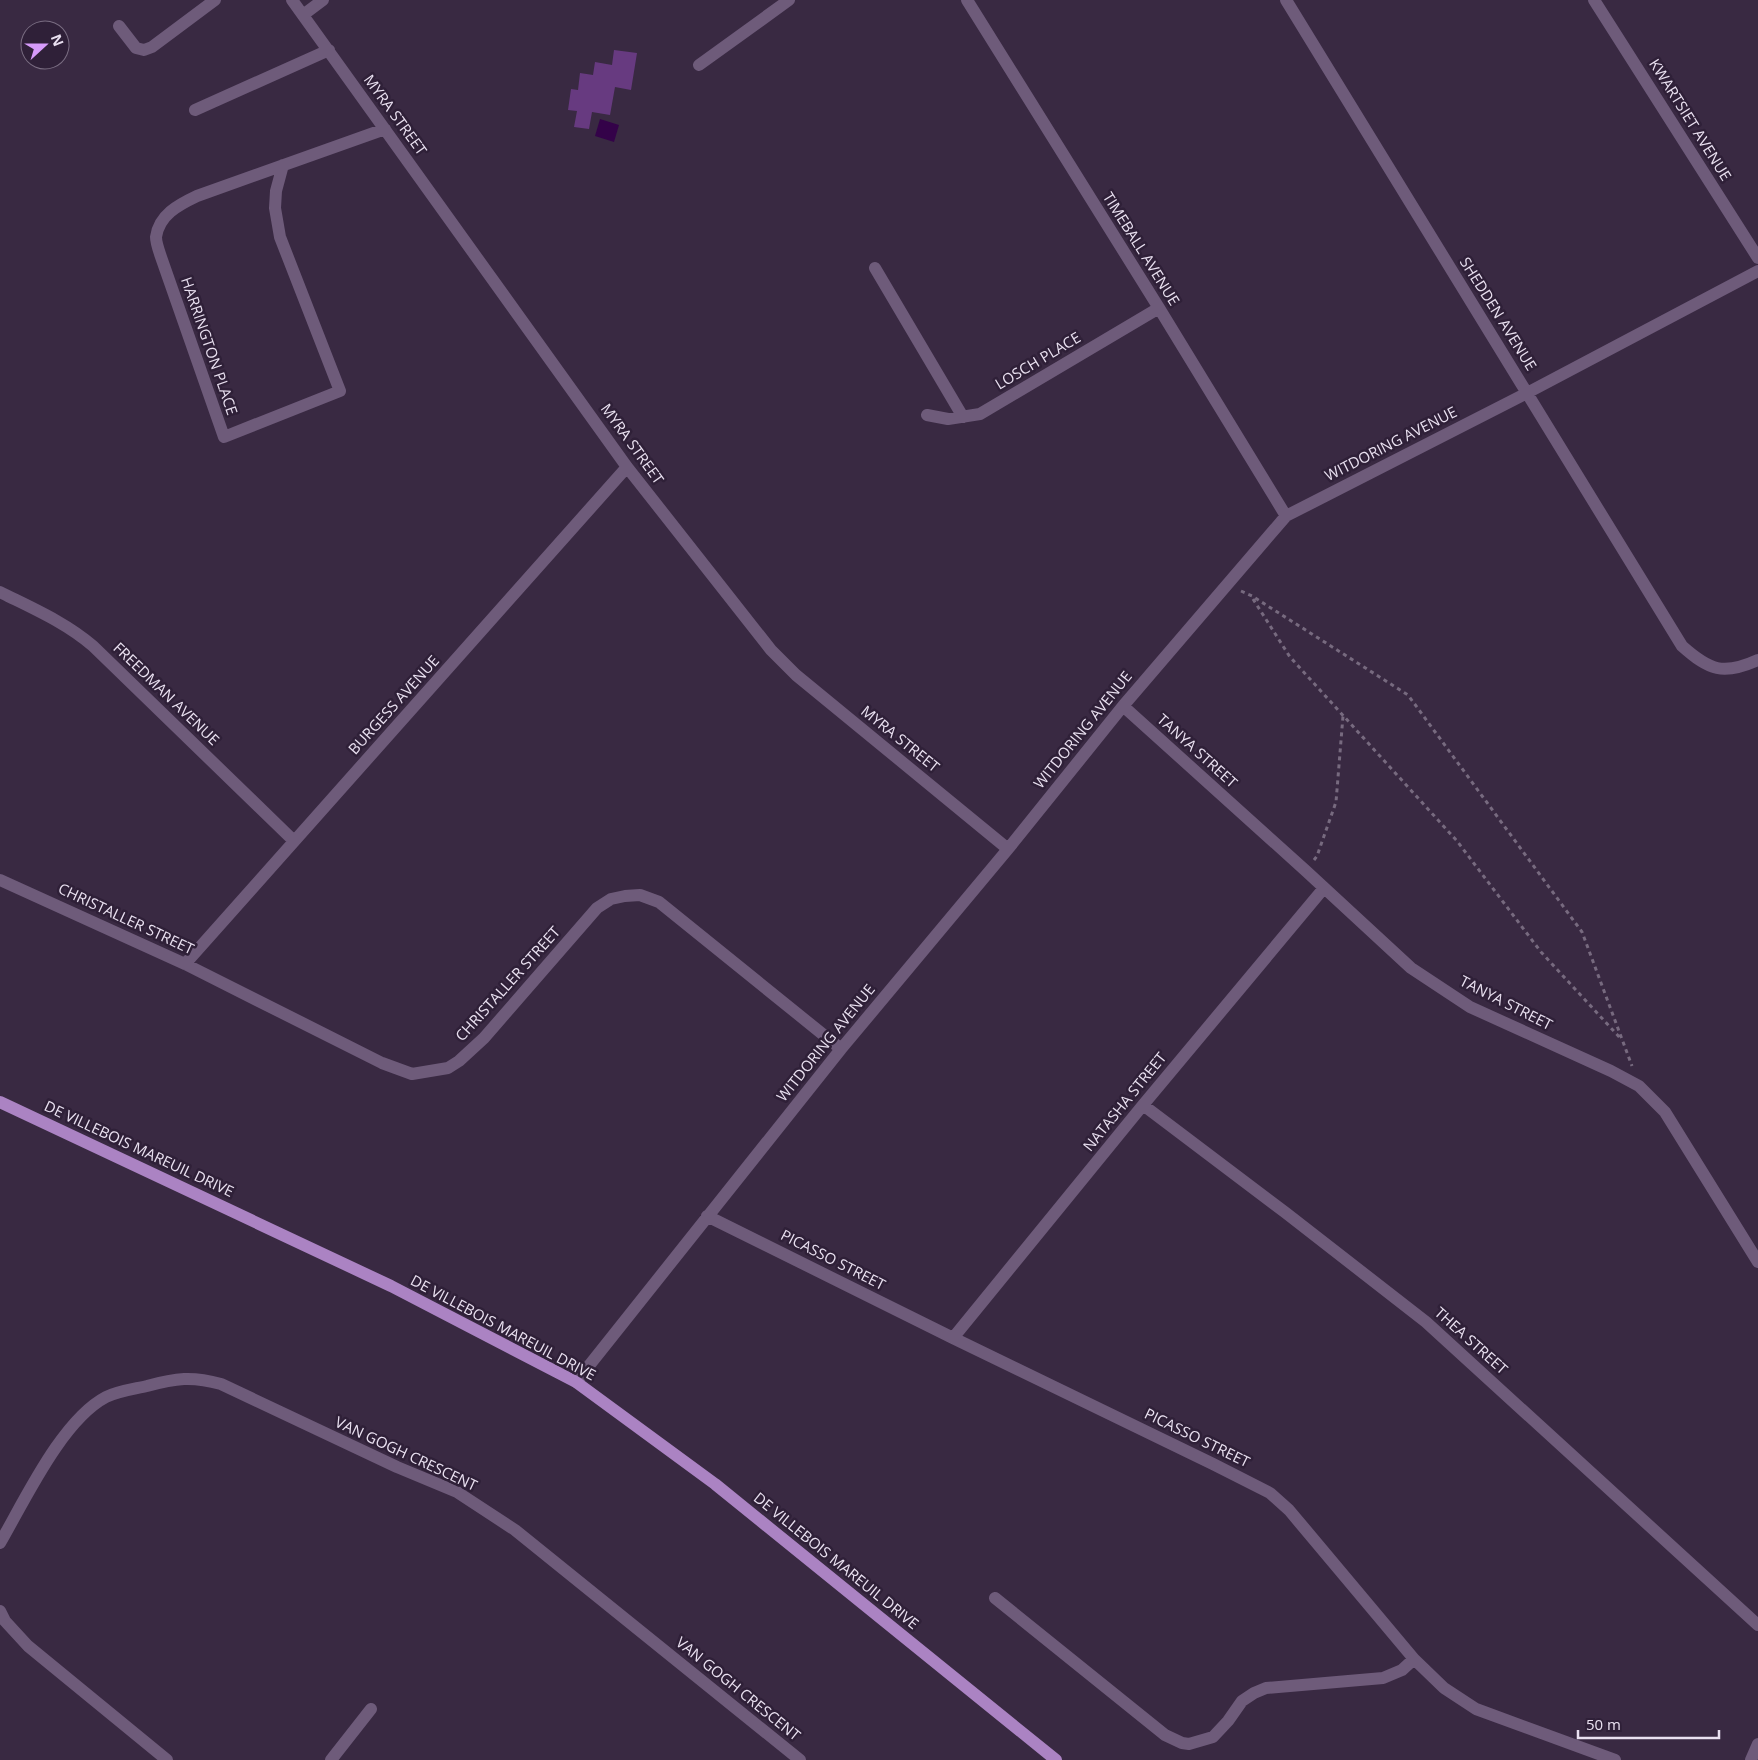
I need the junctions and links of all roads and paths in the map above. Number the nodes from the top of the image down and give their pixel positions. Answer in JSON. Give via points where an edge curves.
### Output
{"nodes":[{"id":1,"x":216,"y":0,"type":"edge"},
{"id":2,"x":292,"y":0,"type":"edge"},
{"id":3,"x":323,"y":0,"type":"edge"},
{"id":4,"x":790,"y":0,"type":"edge"},
{"id":5,"x":967,"y":0,"type":"edge"},
{"id":6,"x":1286,"y":0,"type":"edge"},
{"id":7,"x":1594,"y":0,"type":"edge"},
{"id":8,"x":303,"y":15,"type":"junction"},
{"id":9,"x":119,"y":26,"type":"dead end"},
{"id":10,"x":329,"y":50,"type":"junction"},
{"id":11,"x":698,"y":66,"type":"dead end"},
{"id":12,"x":195,"y":110,"type":"dead end"},
{"id":13,"x":385,"y":128,"type":"junction"},
{"id":14,"x":283,"y":165,"type":"junction"},
{"id":15,"x":1758,"y":258,"type":"edge"},
{"id":16,"x":875,"y":268,"type":"dead end"},
{"id":17,"x":1758,"y":271,"type":"edge"},
{"id":18,"x":1159,"y":308,"type":"junction"},
{"id":19,"x":1527,"y":393,"type":"junction"},
{"id":20,"x":927,"y":415,"type":"dead end"},
{"id":21,"x":963,"y":417,"type":"junction"},
{"id":22,"x":628,"y":467,"type":"junction"},
{"id":23,"x":1286,"y":516,"type":"junction"},
{"id":24,"x":1227,"y":584,"type":"junction"},
{"id":25,"x":0,"y":592,"type":"edge"},
{"id":26,"x":1252,"y":596,"type":"junction"},
{"id":27,"x":1758,"y":660,"type":"edge"},
{"id":28,"x":1123,"y":706,"type":"junction"},
{"id":29,"x":1343,"y":716,"type":"junction"},
{"id":30,"x":294,"y":841,"type":"junction"},
{"id":31,"x":1008,"y":849,"type":"junction"},
{"id":32,"x":1306,"y":871,"type":"junction"},
{"id":33,"x":0,"y":880,"type":"edge"},
{"id":34,"x":1324,"y":888,"type":"junction"},
{"id":35,"x":185,"y":964,"type":"junction"},
{"id":36,"x":1624,"y":1042,"type":"junction"},
{"id":37,"x":841,"y":1049,"type":"junction"},
{"id":38,"x":1640,"y":1086,"type":"junction"},
{"id":39,"x":0,"y":1102,"type":"edge"},
{"id":40,"x":1143,"y":1104,"type":"junction"},
{"id":41,"x":708,"y":1216,"type":"junction"},
{"id":42,"x":1758,"y":1262,"type":"edge"},
{"id":43,"x":953,"y":1338,"type":"junction"},
{"id":44,"x":576,"y":1382,"type":"junction"},
{"id":45,"x":0,"y":1543,"type":"edge"},
{"id":46,"x":995,"y":1598,"type":"dead end"},
{"id":47,"x":0,"y":1611,"type":"edge"},
{"id":48,"x":1758,"y":1625,"type":"edge"},
{"id":49,"x":1414,"y":1659,"type":"junction"},
{"id":50,"x":371,"y":1709,"type":"dead end"},
{"id":51,"x":1758,"y":1744,"type":"edge"},
{"id":52,"x":167,"y":1760,"type":"edge"},
{"id":53,"x":330,"y":1760,"type":"edge"},
{"id":54,"x":800,"y":1760,"type":"edge"},
{"id":55,"x":1056,"y":1760,"type":"edge"},
{"id":56,"x":1615,"y":1760,"type":"edge"},
{"id":57,"x":1751,"y":1760,"type":"edge"}],
"edges":[{"from":1,"to":9,"type":"street","via":[[144,50],[136,48]]},
{"from":2,"to":8,"type":"street","name":"MYRA STREET"},
{"from":3,"to":8,"type":"street"},
{"from":4,"to":11,"type":"street"},
{"from":5,"to":18,"type":"street","name":"TIMEBALL AVENUE"},
{"from":6,"to":19,"type":"street","name":"SHEDDEN AVENUE"},
{"from":7,"to":15,"type":"street","name":"KWARTSIET AVENUE"},
{"from":8,"to":10,"type":"street","name":"MYRA STREET"},
{"from":10,"to":12,"type":"street"},
{"from":10,"to":13,"type":"street","name":"MYRA STREET"},
{"from":13,"to":14,"type":"street","name":"HARRINGTON PLACE"},
{"from":13,"to":22,"type":"street","name":"MYRA STREET"},
{"from":14,"to":14,"type":"street","name":"HARRINGTON PLACE","via":[[177,206],[161,221],[156,239],[224,437],[340,391],[280,237],[275,208]]},
{"from":16,"to":21,"type":"street"},
{"from":17,"to":19,"type":"street","name":"WITDORING AVENUE"},
{"from":18,"to":21,"type":"street","name":"LOSCH PLACE","via":[[980,414]]},
{"from":18,"to":23,"type":"street","name":"TIMEBALL AVENUE"},
{"from":19,"to":23,"type":"street","name":"WITDORING AVENUE"},
{"from":19,"to":27,"type":"street","name":"SHEDDEN AVENUE","via":[[1682,646],[1710,667],[1733,669]]},
{"from":20,"to":21,"type":"street","name":"LOSCH PLACE","via":[[948,419]]},
{"from":22,"to":30,"type":"street","name":"BURGESS AVENUE"},
{"from":22,"to":31,"type":"street","name":"MYRA STREET","via":[[771,650],[796,675]]},
{"from":23,"to":24,"type":"street","name":"WITDORING AVENUE"},
{"from":24,"to":26,"type":"path"},
{"from":24,"to":28,"type":"street","name":"WITDORING AVENUE"},
{"from":25,"to":30,"type":"street","name":"FREEDMAN AVENUE","via":[[58,621],[93,646]]},
{"from":26,"to":29,"type":"path","via":[[1290,658]]},
{"from":26,"to":36,"type":"path","via":[[1408,694],[1582,932]]},
{"from":28,"to":31,"type":"street","name":"WITDORING AVENUE"},
{"from":28,"to":32,"type":"street","name":"TANYA STREET"},
{"from":29,"to":32,"type":"path","via":[[1336,802],[1318,856]]},
{"from":29,"to":36,"type":"path","via":[[1457,841],[1541,952]]},
{"from":30,"to":35,"type":"street","name":"BURGESS AVENUE"},
{"from":31,"to":37,"type":"street","name":"WITDORING AVENUE"},
{"from":32,"to":34,"type":"street","name":"TANYA STREET"},
{"from":33,"to":35,"type":"street","name":"CHRISTALLER STREET"},
{"from":34,"to":38,"type":"street","name":"TANYA STREET","via":[[1411,968],[1470,1007]]},
{"from":34,"to":40,"type":"street","name":"NATASHA STREET"},
{"from":35,"to":37,"type":"street","name":"CHRISTALLER STREET","via":[[382,1063],[412,1074],[426,1073],[448,1068],[484,1038],[597,908],[612,899],[640,895],[659,902]]},
{"from":36,"to":38,"type":"path"},
{"from":37,"to":41,"type":"street","name":"WITDORING AVENUE"},
{"from":38,"to":42,"type":"street","name":"TANYA STREET","via":[[1665,1112]]},
{"from":39,"to":44,"type":"main road","name":"DE VILLEBOIS MAREUIL DRIVE","via":[[391,1286]]},
{"from":40,"to":43,"type":"street","name":"NATASHA STREET"},
{"from":40,"to":48,"type":"street","name":"THEA STREET","via":[[1426,1322]]},
{"from":41,"to":43,"type":"street","name":"PICASSO STREET"},
{"from":41,"to":44,"type":"street","name":"WITDORING AVENUE"},
{"from":43,"to":49,"type":"street","name":"PICASSO STREET","via":[[1270,1493],[1289,1510]]},
{"from":44,"to":55,"type":"main road","name":"DE VILLEBOIS MAREUIL DRIVE","via":[[715,1484]]},
{"from":45,"to":54,"type":"street","name":"VAN GOGH CRESCENT","via":[[40,1473],[82,1414],[107,1396],[166,1381],[203,1379],[221,1384],[457,1492],[515,1530]]},
{"from":46,"to":49,"type":"street","via":[[1165,1735],[1182,1743],[1212,1737],[1242,1701],[1266,1688],[1383,1678],[1402,1670]]},
{"from":47,"to":52,"type":"street","via":[[28,1646]]},
{"from":49,"to":56,"type":"street","name":"PICASSO STREET","via":[[1444,1688],[1476,1709]]},
{"from":50,"to":53,"type":"street"},
{"from":51,"to":57,"type":"street"}]}
